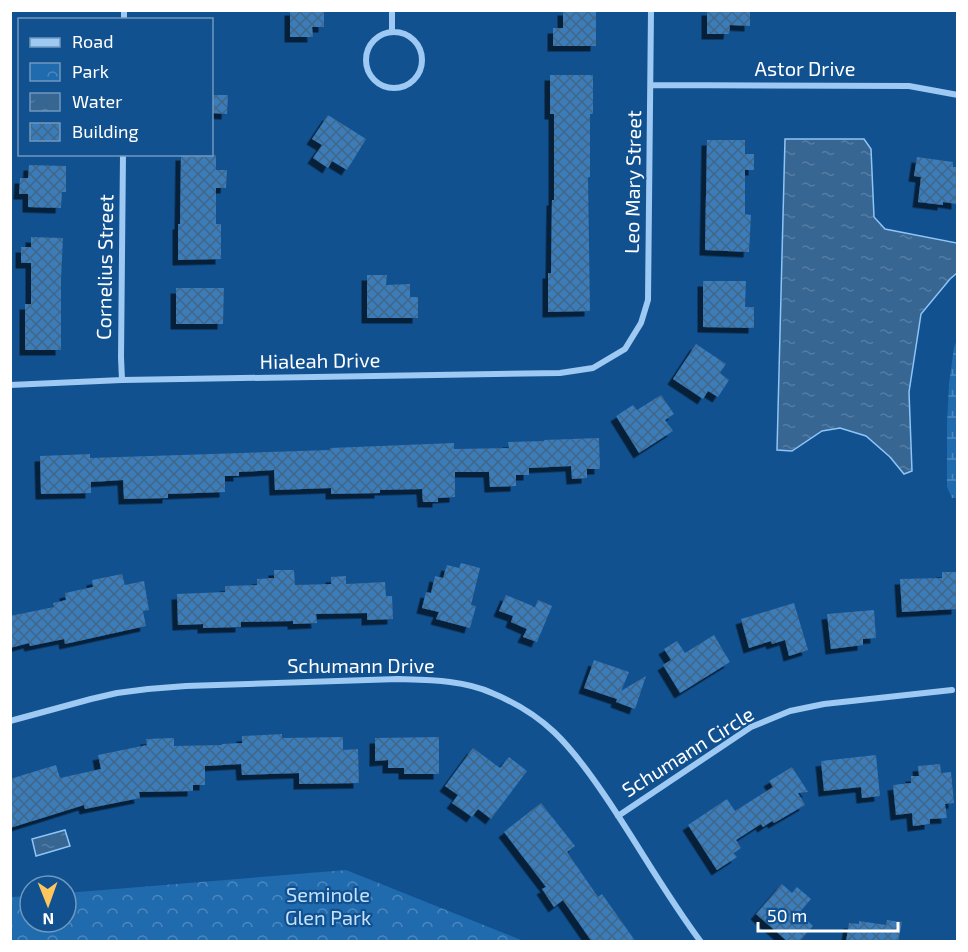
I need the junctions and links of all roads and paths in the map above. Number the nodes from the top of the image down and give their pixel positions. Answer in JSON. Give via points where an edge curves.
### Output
{"nodes":[{"id":1,"x":392,"y":10,"type":"edge"},
{"id":2,"x":651,"y":10,"type":"edge"},
{"id":3,"x":392,"y":33,"type":"junction"},
{"id":4,"x":651,"y":85,"type":"junction"},
{"id":5,"x":957,"y":95,"type":"edge"},
{"id":6,"x":123,"y":156,"type":"edge"},
{"id":7,"x":625,"y":349,"type":"joint"},
{"id":8,"x":122,"y":380,"type":"junction"},
{"id":9,"x":10,"y":385,"type":"edge"},
{"id":10,"x":952,"y":690,"type":"dead end"},
{"id":11,"x":10,"y":721,"type":"edge"},
{"id":12,"x":618,"y":816,"type":"junction"},
{"id":13,"x":701,"y":942,"type":"edge"}],
"edges":[{"from":1,"to":3,"type":"street"},
{"from":2,"to":4,"type":"street","name":"Leo Mary Street"},
{"from":3,"to":3,"type":"street","via":[[383,34],[369,46],[366,64],[374,80],[398,88],[413,80],[421,57],[415,42]]},
{"from":4,"to":5,"type":"street","name":"Astor Drive","via":[[909,86]]},
{"from":4,"to":7,"type":"street","name":"Leo Mary Street","via":[[648,300],[641,323]]},
{"from":6,"to":8,"type":"street","name":"Cornelius Street"},
{"from":7,"to":8,"type":"street","name":"Hialeah Drive","via":[[593,368],[560,373]]},
{"from":8,"to":9,"type":"street","name":"Hialeah Drive"},
{"from":10,"to":12,"type":"street","name":"Schumann Circle","via":[[789,711],[751,727]]},
{"from":11,"to":12,"type":"street","name":"Schumann Drive","via":[[91,699],[148,689],[398,679],[463,684],[491,692],[553,731],[579,759]]},
{"from":12,"to":13,"type":"street","name":"Schumann Drive"}]}
